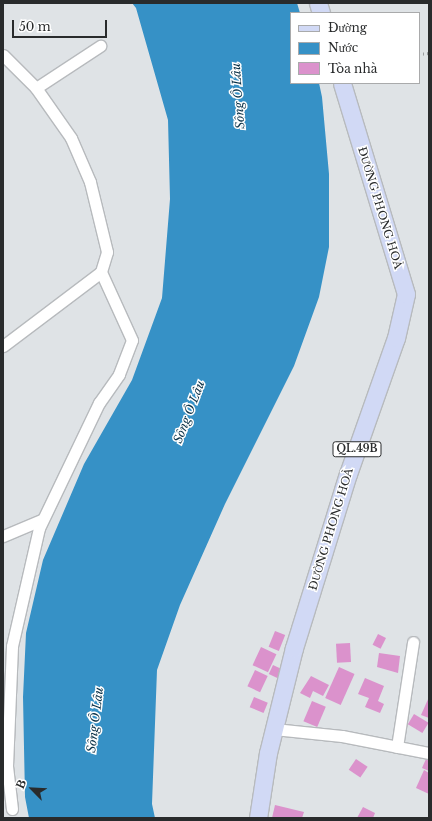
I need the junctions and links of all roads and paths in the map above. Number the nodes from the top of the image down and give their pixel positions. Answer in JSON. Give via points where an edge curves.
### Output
{"nodes":[{"id":1,"x":100,"y":46,"type":"dead end"},
{"id":2,"x":3,"y":55,"type":"edge"},
{"id":3,"x":342,"y":84,"type":"edge"},
{"id":4,"x":36,"y":88,"type":"junction"},
{"id":5,"x":101,"y":272,"type":"junction"},
{"id":6,"x":3,"y":346,"type":"edge"},
{"id":7,"x":41,"y":520,"type":"junction"},
{"id":8,"x":3,"y":536,"type":"edge"},
{"id":9,"x":413,"y":642,"type":"dead end"},
{"id":10,"x":274,"y":729,"type":"junction"},
{"id":11,"x":397,"y":747,"type":"junction"},
{"id":12,"x":429,"y":753,"type":"edge"},
{"id":13,"x":12,"y":809,"type":"dead end"},
{"id":14,"x":258,"y":818,"type":"edge"}],
"edges":[{"from":1,"to":4,"type":"street"},
{"from":2,"to":4,"type":"street"},
{"from":3,"to":10,"type":"main road","name":"ĐƯỜNG PHONG HOÀ","number":"QL.49B","via":[[406,294],[396,338],[348,474],[294,648]]},
{"from":4,"to":5,"type":"street","via":[[71,138],[90,182],[107,252]]},
{"from":5,"to":6,"type":"street"},
{"from":5,"to":7,"type":"street","via":[[131,333],[130,348],[115,382],[89,421]]},
{"from":7,"to":8,"type":"street"},
{"from":7,"to":13,"type":"street","via":[[12,646],[7,766]]},
{"from":9,"to":11,"type":"street"},
{"from":10,"to":11,"type":"street","via":[[342,736]]},
{"from":10,"to":14,"type":"main road","name":"ĐƯỜNG PHONG HOÀ","number":"QL.49B"},
{"from":11,"to":12,"type":"street"}]}
